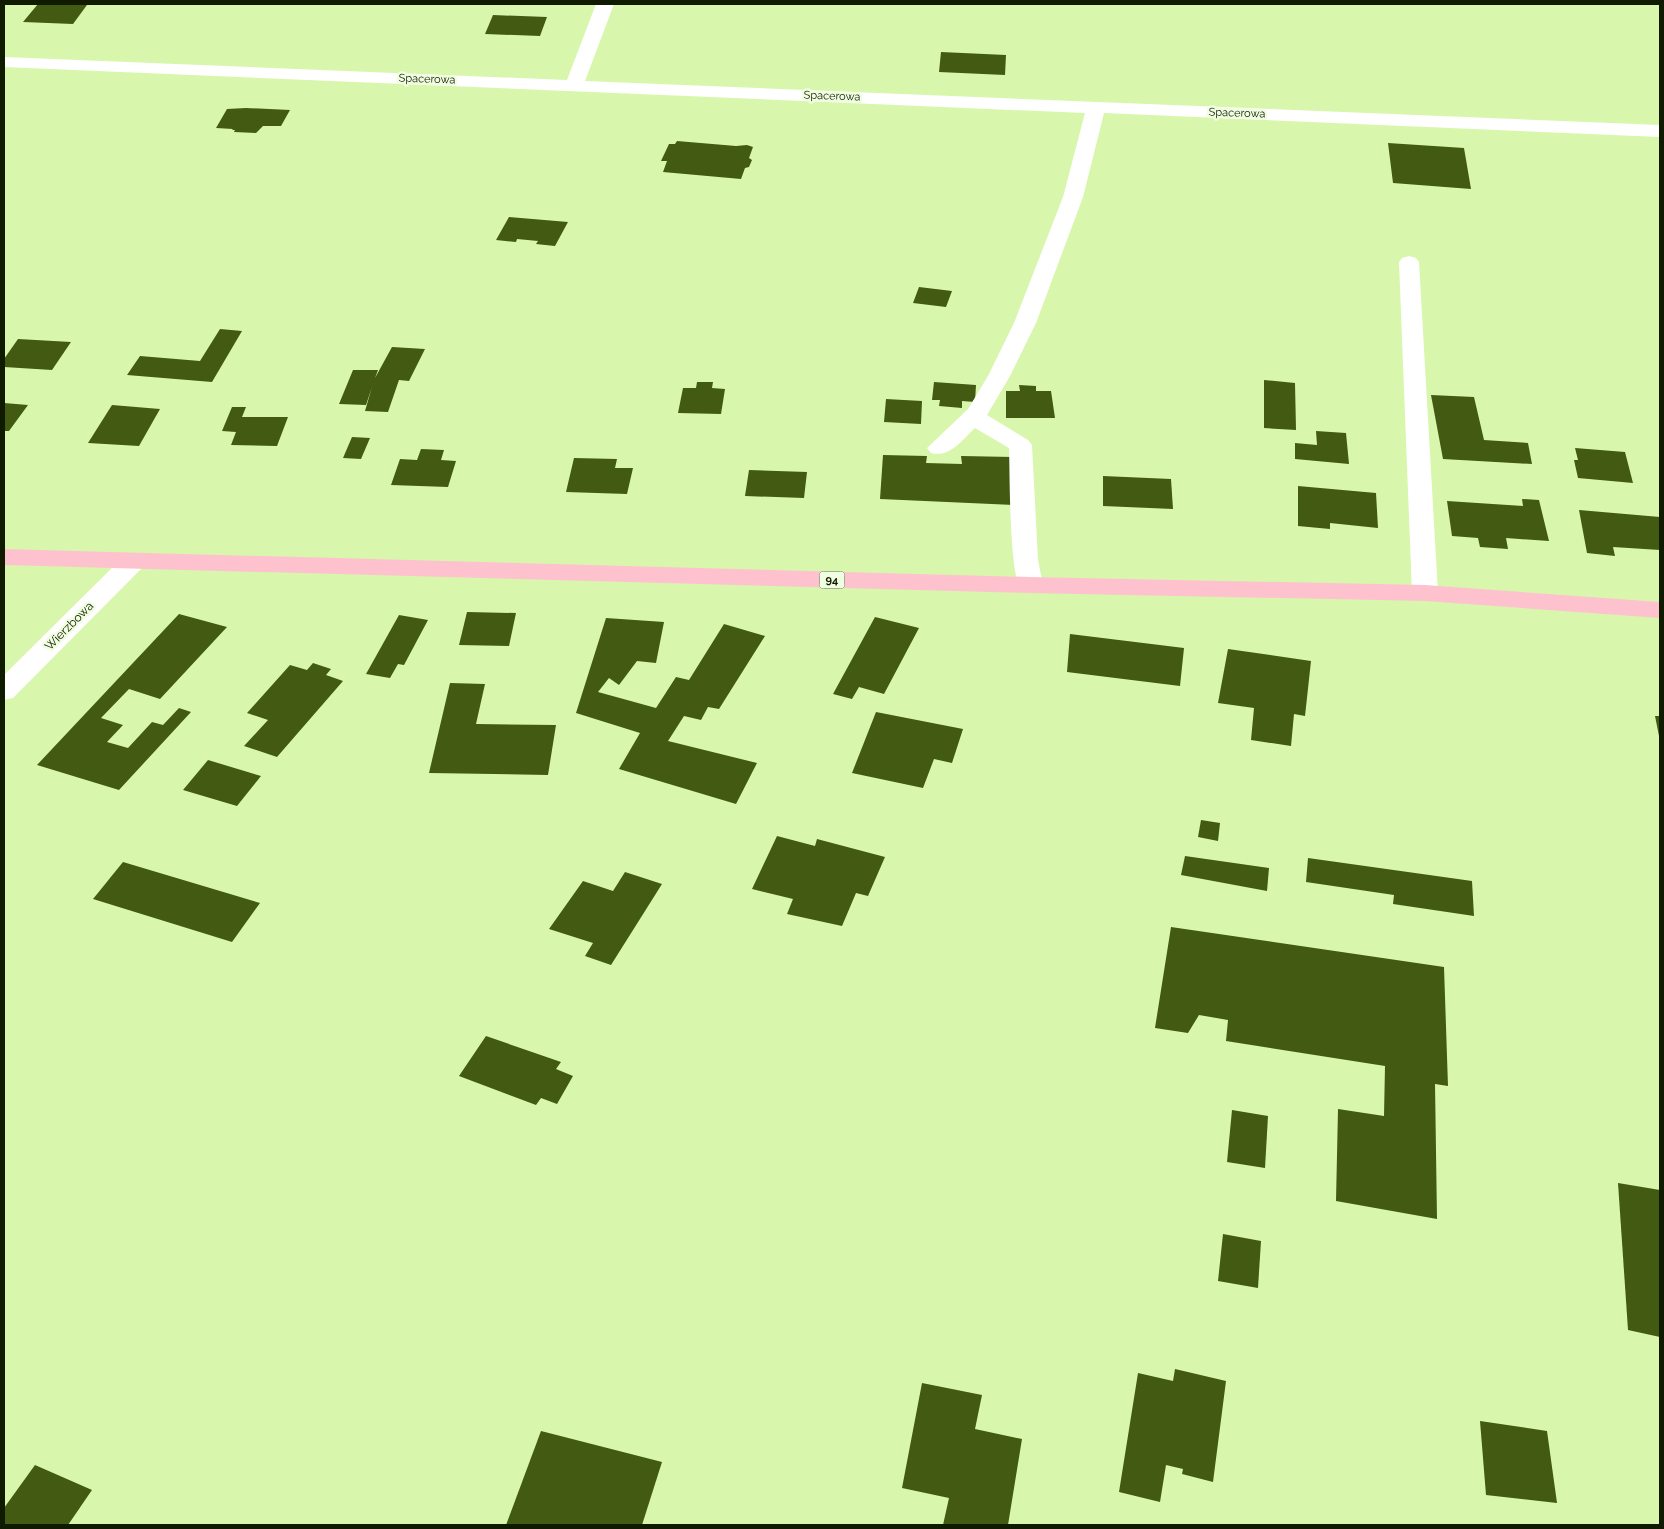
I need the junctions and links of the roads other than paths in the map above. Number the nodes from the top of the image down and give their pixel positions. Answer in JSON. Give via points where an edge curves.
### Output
{"nodes":[{"id":1,"x":605,"y":4,"type":"edge"},
{"id":2,"x":4,"y":62,"type":"edge"},
{"id":3,"x":574,"y":85,"type":"junction"},
{"id":4,"x":1096,"y":107,"type":"junction"},
{"id":5,"x":1660,"y":131,"type":"edge"},
{"id":6,"x":1409,"y":262,"type":"dead end"},
{"id":7,"x":973,"y":417,"type":"junction"},
{"id":8,"x":939,"y":448,"type":"dead end"},
{"id":9,"x":4,"y":557,"type":"edge"},
{"id":10,"x":134,"y":561,"type":"junction"},
{"id":11,"x":1030,"y":585,"type":"junction"},
{"id":12,"x":1425,"y":593,"type":"junction"},
{"id":13,"x":1660,"y":610,"type":"edge"},
{"id":14,"x":4,"y":691,"type":"edge"}],
"edges":[{"from":1,"to":3,"type":"street"},
{"from":2,"to":3,"type":"street","name":"Spacerowa"},
{"from":3,"to":4,"type":"street","name":"Spacerowa"},
{"from":4,"to":5,"type":"street","name":"Spacerowa"},
{"from":4,"to":7,"type":"street","via":[[1073,197],[1025,323],[999,376]]},
{"from":6,"to":12,"type":"street"},
{"from":7,"to":8,"type":"street"},
{"from":7,"to":11,"type":"street","via":[[1020,445]]},
{"from":9,"to":10,"type":"main road","number":"94"},
{"from":10,"to":11,"type":"main road","number":"94"},
{"from":10,"to":14,"type":"street","name":"Wierzbowa"},
{"from":11,"to":12,"type":"main road","number":"94"},
{"from":12,"to":13,"type":"main road","number":"94"}]}
